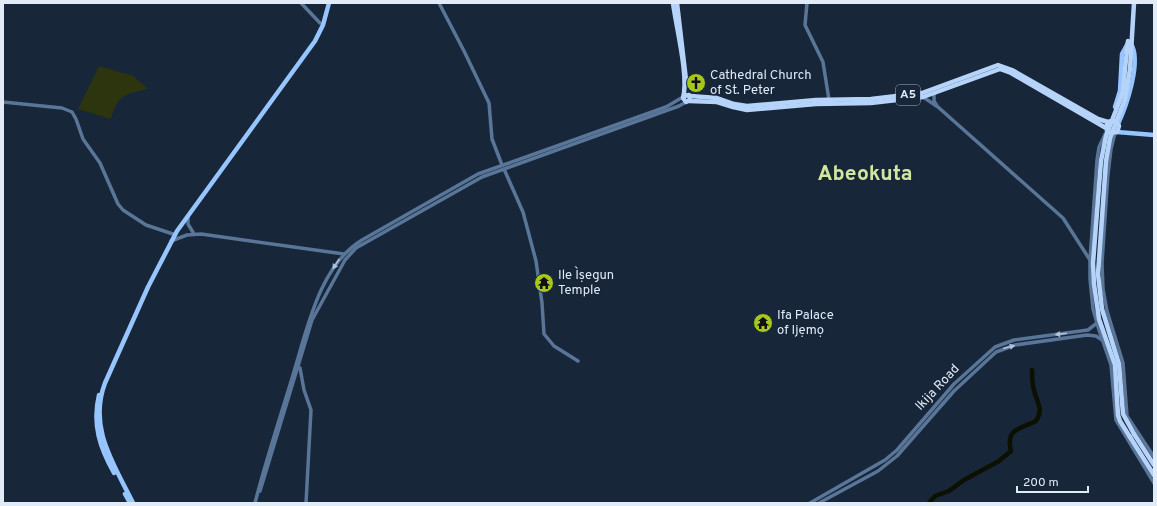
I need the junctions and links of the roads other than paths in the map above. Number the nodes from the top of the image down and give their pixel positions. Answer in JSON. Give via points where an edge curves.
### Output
{"nodes":[{"id":1,"x":301,"y":3,"type":"edge"},
{"id":2,"x":326,"y":3,"type":"edge"},
{"id":3,"x":329,"y":3,"type":"edge"},
{"id":4,"x":439,"y":3,"type":"edge"},
{"id":5,"x":673,"y":3,"type":"edge"},
{"id":6,"x":677,"y":3,"type":"edge"},
{"id":7,"x":807,"y":3,"type":"edge"},
{"id":8,"x":1131,"y":3,"type":"edge"},
{"id":9,"x":1134,"y":3,"type":"edge"},
{"id":10,"x":320,"y":23,"type":"junction"},
{"id":11,"x":1129,"y":44,"type":"junction"},
{"id":12,"x":934,"y":94,"type":"junction"},
{"id":13,"x":923,"y":97,"type":"junction"},
{"id":14,"x":687,"y":98,"type":"junction"},
{"id":15,"x":828,"y":100,"type":"junction"},
{"id":16,"x":3,"y":102,"type":"edge"},
{"id":17,"x":938,"y":107,"type":"junction"},
{"id":18,"x":1109,"y":122,"type":"junction"},
{"id":19,"x":1119,"y":125,"type":"junction"},
{"id":20,"x":1106,"y":129,"type":"junction"},
{"id":21,"x":1116,"y":133,"type":"junction"},
{"id":22,"x":1154,"y":134,"type":"edge"},
{"id":23,"x":503,"y":167,"type":"junction"},
{"id":24,"x":189,"y":214,"type":"junction"},
{"id":25,"x":173,"y":234,"type":"junction"},
{"id":26,"x":194,"y":234,"type":"junction"},
{"id":27,"x":171,"y":241,"type":"junction"},
{"id":28,"x":344,"y":254,"type":"junction"},
{"id":29,"x":1090,"y":260,"type":"junction"},
{"id":30,"x":1097,"y":323,"type":"junction"},
{"id":31,"x":1103,"y":340,"type":"junction"},
{"id":32,"x":303,"y":345,"type":"junction"},
{"id":33,"x":1120,"y":350,"type":"junction"},
{"id":34,"x":1108,"y":353,"type":"junction"},
{"id":35,"x":578,"y":361,"type":"dead end"},
{"id":36,"x":299,"y":367,"type":"junction"},
{"id":37,"x":1154,"y":457,"type":"edge"},
{"id":38,"x":1151,"y":465,"type":"edge"},
{"id":39,"x":1154,"y":475,"type":"edge"},
{"id":40,"x":1154,"y":483,"type":"edge"},
{"id":41,"x":130,"y":503,"type":"edge"},
{"id":42,"x":134,"y":503,"type":"edge"},
{"id":43,"x":255,"y":503,"type":"edge"},
{"id":44,"x":306,"y":503,"type":"edge"},
{"id":45,"x":810,"y":503,"type":"edge"},
{"id":46,"x":819,"y":503,"type":"edge"}],
"edges":[{"from":1,"to":10,"type":"street"},
{"from":2,"to":10,"type":"main road"},
{"from":3,"to":24,"type":"main road","via":[[315,41]]},
{"from":4,"to":23,"type":"street","via":[[489,104],[492,139]]},
{"from":5,"to":14,"type":"highway"},
{"from":6,"to":14,"type":"highway"},
{"from":7,"to":15,"type":"street","via":[[805,25],[823,62]]},
{"from":8,"to":11,"type":"highway"},
{"from":9,"to":11,"type":"highway"},
{"from":10,"to":25,"type":"main road","via":[[313,39]]},
{"from":11,"to":18,"type":"main road","via":[[1122,54],[1120,91]]},
{"from":11,"to":19,"type":"main road","via":[[1134,56],[1131,90]]},
{"from":11,"to":38,"type":"highway","bridge":true,"via":[[1125,99],[1110,138],[1106,161],[1098,274],[1102,309],[1120,364],[1123,414],[1132,435]]},
{"from":12,"to":13,"type":"highway","number":"A5"},
{"from":12,"to":17,"type":"street","number":"A5"},
{"from":12,"to":20,"type":"highway","number":"A5","via":[[1000,69]]},
{"from":13,"to":14,"type":"highway","number":"A5","via":[[871,103],[816,104],[753,110]]},
{"from":13,"to":17,"type":"street","number":"A5"},
{"from":14,"to":15,"type":"highway","number":"A5","via":[[717,98],[748,106]]},
{"from":14,"to":23,"type":"street"},
{"from":15,"to":18,"type":"highway","number":"A5","via":[[922,94],[1000,65],[1098,119]]},
{"from":16,"to":25,"type":"street","via":[[62,108],[72,112],[83,139],[100,163],[118,204],[146,225]]},
{"from":17,"to":29,"type":"street","via":[[1063,218]]},
{"from":18,"to":19,"type":"highway","via":[[1114,121]]},
{"from":18,"to":20,"type":"highway"},
{"from":19,"to":21,"type":"highway"},
{"from":19,"to":22,"type":"main road","via":[[1122,129]]},
{"from":20,"to":21,"type":"highway","via":[[1110,133]]},
{"from":20,"to":29,"type":"street","via":[[1097,160]]},
{"from":21,"to":22,"type":"main road"},
{"from":21,"to":33,"type":"street","via":[[1108,174],[1102,278],[1106,311]]},
{"from":23,"to":28,"type":"street","via":[[459,184],[362,240]]},
{"from":23,"to":32,"type":"street","via":[[471,182],[421,213],[362,244],[345,260],[312,320]]},
{"from":23,"to":35,"type":"street","via":[[523,212],[536,261],[546,337]]},
{"from":24,"to":26,"type":"street","via":[[188,224]]},
{"from":24,"to":27,"type":"main road"},
{"from":25,"to":41,"type":"main road","via":[[103,382],[96,407],[99,442]]},
{"from":26,"to":27,"type":"street"},
{"from":26,"to":28,"type":"street"},
{"from":27,"to":42,"type":"main road","via":[[101,396],[99,415],[103,440],[112,463]]},
{"from":28,"to":32,"type":"street","one_way":true,"via":[[327,280],[308,320]]},
{"from":29,"to":30,"type":"street","via":[[1091,290]]},
{"from":30,"to":31,"type":"street"},
{"from":30,"to":45,"type":"street","name":"Ikija Road","one_way":true,"via":[[1088,330],[1014,340],[995,347],[954,384],[885,460]]},
{"from":31,"to":34,"type":"street"},
{"from":46,"to":31,"type":"street","name":"Ikija Road","one_way":true,"via":[[878,470],[897,456],[954,391],[996,352],[1016,345],[1087,335]]},
{"from":32,"to":36,"type":"street"},
{"from":32,"to":43,"type":"street","via":[[270,446]]},
{"from":33,"to":34,"type":"street"},
{"from":33,"to":37,"type":"street","via":[[1124,363],[1127,416]]},
{"from":34,"to":38,"type":"street","via":[[1116,420]]},
{"from":36,"to":43,"type":"street"},
{"from":36,"to":44,"type":"street","via":[[311,410]]},
{"from":38,"to":39,"type":"highway"},
{"from":38,"to":40,"type":"street"}]}
